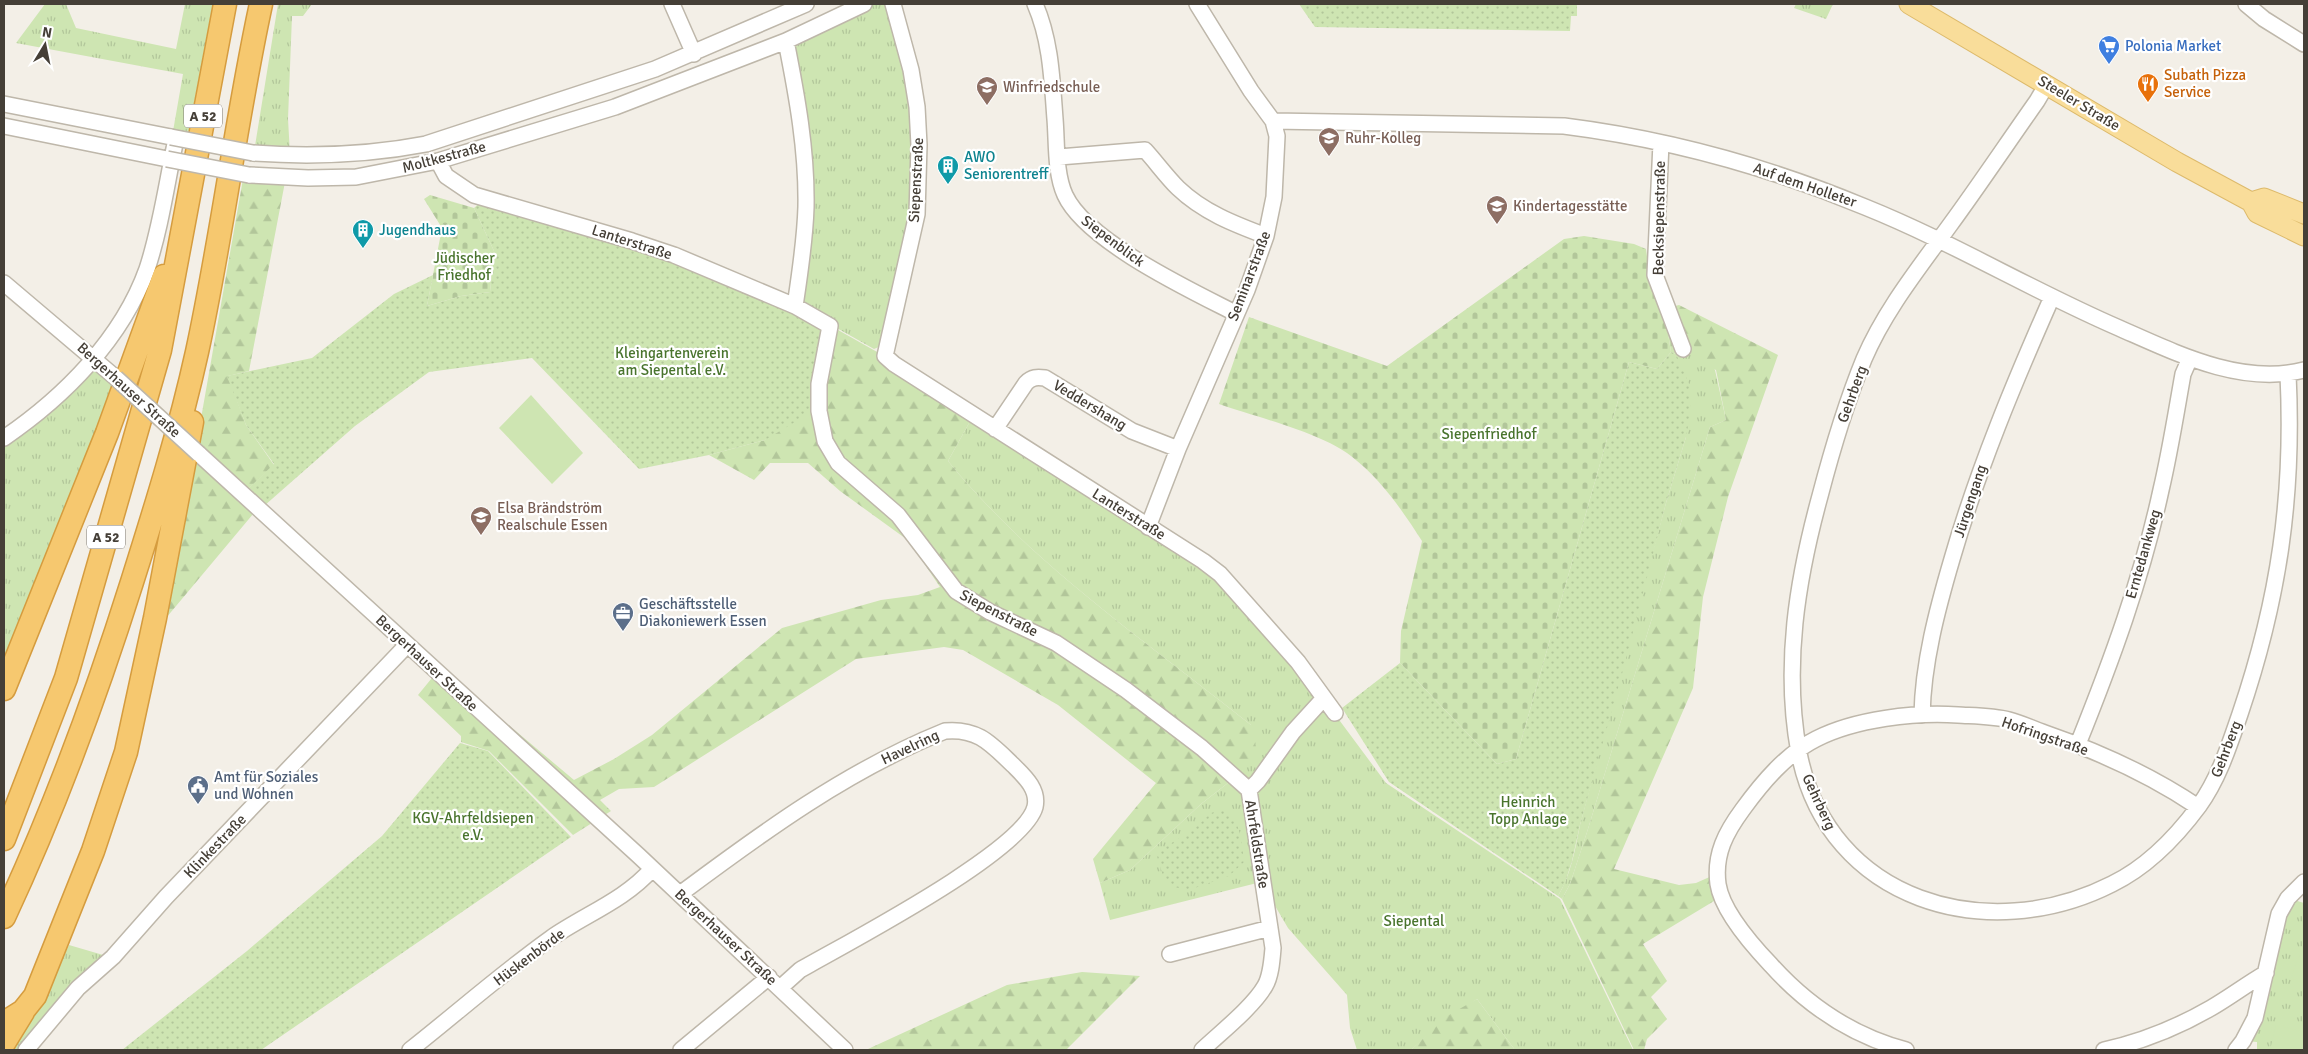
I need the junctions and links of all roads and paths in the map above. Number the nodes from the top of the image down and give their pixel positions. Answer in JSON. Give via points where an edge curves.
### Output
{"nodes":[{"id":1,"x":225,"y":4,"type":"edge"},
{"id":2,"x":261,"y":4,"type":"edge"},
{"id":3,"x":672,"y":4,"type":"edge"},
{"id":4,"x":806,"y":4,"type":"edge"},
{"id":5,"x":864,"y":4,"type":"edge"},
{"id":6,"x":893,"y":4,"type":"edge"},
{"id":7,"x":1035,"y":4,"type":"edge"},
{"id":8,"x":1197,"y":4,"type":"edge"},
{"id":9,"x":1909,"y":4,"type":"edge"},
{"id":10,"x":2246,"y":4,"type":"edge"},
{"id":11,"x":786,"y":41,"type":"junction"},
{"id":12,"x":2304,"y":44,"type":"edge"},
{"id":13,"x":694,"y":54,"type":"junction"},
{"id":14,"x":2046,"y":84,"type":"junction"},
{"id":15,"x":4,"y":104,"type":"edge"},
{"id":16,"x":1273,"y":121,"type":"junction"},
{"id":17,"x":4,"y":126,"type":"edge"},
{"id":18,"x":174,"y":138,"type":"junction"},
{"id":19,"x":1661,"y":143,"type":"junction"},
{"id":20,"x":1059,"y":157,"type":"junction"},
{"id":21,"x":438,"y":161,"type":"junction"},
{"id":22,"x":169,"y":165,"type":"junction"},
{"id":23,"x":2251,"y":202,"type":"junction"},
{"id":24,"x":2304,"y":214,"type":"edge"},
{"id":25,"x":182,"y":228,"type":"junction"},
{"id":26,"x":1266,"y":236,"type":"junction"},
{"id":27,"x":2304,"y":236,"type":"edge"},
{"id":28,"x":1938,"y":241,"type":"junction"},
{"id":29,"x":4,"y":283,"type":"edge"},
{"id":30,"x":2052,"y":297,"type":"junction"},
{"id":31,"x":795,"y":306,"type":"junction"},
{"id":32,"x":1235,"y":313,"type":"junction"},
{"id":33,"x":830,"y":326,"type":"joint"},
{"id":34,"x":1683,"y":349,"type":"dead end"},
{"id":35,"x":196,"y":352,"type":"junction"},
{"id":36,"x":885,"y":356,"type":"joint"},
{"id":37,"x":94,"y":358,"type":"junction"},
{"id":38,"x":2190,"y":358,"type":"junction"},
{"id":39,"x":2304,"y":370,"type":"edge"},
{"id":40,"x":2288,"y":374,"type":"junction"},
{"id":41,"x":995,"y":429,"type":"junction"},
{"id":42,"x":4,"y":438,"type":"edge"},
{"id":43,"x":1178,"y":449,"type":"junction"},
{"id":44,"x":1148,"y":527,"type":"junction"},
{"id":45,"x":407,"y":645,"type":"junction"},
{"id":46,"x":4,"y":689,"type":"edge"},
{"id":47,"x":1324,"y":698,"type":"junction"},
{"id":48,"x":1336,"y":713,"type":"dead end"},
{"id":49,"x":1922,"y":715,"type":"junction"},
{"id":50,"x":2078,"y":744,"type":"junction"},
{"id":51,"x":1799,"y":751,"type":"junction"},
{"id":52,"x":1249,"y":790,"type":"junction"},
{"id":53,"x":2198,"y":807,"type":"junction"},
{"id":54,"x":4,"y":838,"type":"edge"},
{"id":55,"x":652,"y":869,"type":"junction"},
{"id":56,"x":2304,"y":882,"type":"edge"},
{"id":57,"x":680,"y":894,"type":"junction"},
{"id":58,"x":4,"y":917,"type":"edge"},
{"id":59,"x":1270,"y":928,"type":"junction"},
{"id":60,"x":1170,"y":954,"type":"dead end"},
{"id":61,"x":2266,"y":972,"type":"junction"},
{"id":62,"x":774,"y":982,"type":"junction"},
{"id":63,"x":23,"y":1011,"type":"junction"},
{"id":64,"x":4,"y":1023,"type":"edge"},
{"id":65,"x":4,"y":1043,"type":"edge"},
{"id":66,"x":26,"y":1050,"type":"edge"},
{"id":67,"x":410,"y":1050,"type":"edge"},
{"id":68,"x":680,"y":1050,"type":"edge"},
{"id":69,"x":845,"y":1050,"type":"edge"},
{"id":70,"x":1202,"y":1050,"type":"edge"},
{"id":71,"x":1906,"y":1050,"type":"edge"},
{"id":72,"x":2104,"y":1050,"type":"edge"},
{"id":73,"x":2236,"y":1050,"type":"edge"}],
"edges":[{"from":1,"to":25,"type":"highway","number":"A 52"},
{"from":2,"to":35,"type":"highway","number":"A 52"},
{"from":3,"to":13,"type":"street"},
{"from":4,"to":13,"type":"street","name":"Moltkestraße"},
{"from":5,"to":11,"type":"street","name":"Moltkestraße"},
{"from":6,"to":36,"type":"street","name":"Siepenstraße","via":[[911,70],[919,145],[917,214]]},
{"from":7,"to":20,"type":"street","name":"Siepenblick","via":[[1046,32]]},
{"from":8,"to":16,"type":"street","name":"Seminarstraße"},
{"from":9,"to":14,"type":"main road","name":"Steeler Straße"},
{"from":10,"to":12,"type":"street"},
{"from":11,"to":21,"type":"street","name":"Moltkestraße","via":[[615,107]]},
{"from":11,"to":31,"type":"street","via":[[798,104],[805,188],[802,260]]},
{"from":13,"to":18,"type":"street","name":"Moltkestraße","bridge":true,"via":[[616,84],[426,144],[397,150],[280,156]]},
{"from":14,"to":23,"type":"main road","name":"Steeler Straße","via":[[2176,162]]},
{"from":14,"to":28,"type":"street","name":"Gehrberg"},
{"from":15,"to":18,"type":"street","name":"Moltkestraße"},
{"from":16,"to":19,"type":"street","name":"Auf dem Holleter","via":[[1564,126]]},
{"from":16,"to":26,"type":"street","name":"Seminarstraße","via":[[1277,136],[1277,168]]},
{"from":17,"to":22,"type":"street","name":"Moltkestraße"},
{"from":18,"to":22,"type":"street"},
{"from":19,"to":28,"type":"street","name":"Auf dem Holleter","via":[[1767,171],[1881,214]]},
{"from":19,"to":34,"type":"street","name":"Becksiepenstraße","via":[[1656,275]]},
{"from":20,"to":26,"type":"street","via":[[1145,150],[1191,199],[1231,223]]},
{"from":20,"to":32,"type":"street","name":"Siepenblick","via":[[1064,193],[1072,207],[1092,227],[1149,268]]},
{"from":21,"to":22,"type":"street","name":"Moltkestraße","bridge":true,"via":[[356,177],[308,178],[249,175]]},
{"from":21,"to":31,"type":"street","name":"Lanterstraße","via":[[446,176],[474,195],[674,255]]},
{"from":22,"to":37,"type":"street","via":[[147,268],[126,314]]},
{"from":23,"to":24,"type":"main road","name":"Steeler Straße","via":[[2264,198]]},
{"from":23,"to":27,"type":"main road","name":"Steeler Straße","via":[[2257,213]]},
{"from":25,"to":46,"type":"highway","via":[[107,433]]},
{"from":25,"to":54,"type":"highway","number":"A 52","via":[[160,350],[66,678]]},
{"from":26,"to":32,"type":"street","name":"Seminarstraße","via":[[1247,290]]},
{"from":28,"to":30,"type":"street","name":"Auf dem Holleter"},
{"from":28,"to":51,"type":"street","name":"Gehrberg","via":[[1902,291],[1865,358],[1824,479],[1793,626],[1793,689]]},
{"from":29,"to":37,"type":"street","name":"Bergerhauser Straße"},
{"from":30,"to":38,"type":"street","name":"Auf dem Holleter"},
{"from":30,"to":49,"type":"street","name":"Jürgengang","via":[[1966,511],[1933,630]]},
{"from":31,"to":33,"type":"street","name":"Lanterstraße"},
{"from":32,"to":43,"type":"street","name":"Seminarstraße"},
{"from":33,"to":52,"type":"street","name":"Siepenstraße","via":[[818,384],[819,411],[825,441],[838,463],[898,515],[956,591],[990,612],[1056,643],[1126,690],[1202,748]]},
{"from":35,"to":58,"type":"highway","number":"A 52","via":[[156,505],[103,671],[50,812]]},
{"from":35,"to":63,"type":"highway","via":[[194,416],[131,730],[93,851],[37,991]]},
{"from":36,"to":41,"type":"street","name":"Lanterstraße"},
{"from":37,"to":42,"type":"street","via":[[48,404]]},
{"from":37,"to":45,"type":"street","name":"Bergerhauser Straße","bridge":true},
{"from":38,"to":40,"type":"street","name":"Auf dem Holleter","via":[[2238,371]]},
{"from":38,"to":50,"type":"street","name":"Erntedankweg","via":[[2183,374],[2161,491],[2140,570]]},
{"from":39,"to":40,"type":"street","name":"Auf dem Holleter"},
{"from":40,"to":53,"type":"street","name":"Gehrberg","via":[[2288,493],[2275,588],[2259,658],[2236,724],[2219,772]]},
{"from":41,"to":43,"type":"street","name":"Veddershang","via":[[1026,383],[1038,377],[1045,378],[1132,431]]},
{"from":41,"to":44,"type":"street","name":"Lanterstraße"},
{"from":43,"to":44,"type":"street","name":"Seminarstraße"},
{"from":44,"to":47,"type":"street","name":"Lanterstraße","via":[[1220,574],[1298,662]]},
{"from":45,"to":55,"type":"street","name":"Bergerhauser Straße"},
{"from":45,"to":66,"type":"street","name":"Klinkestraße","via":[[166,897],[113,957],[78,988]]},
{"from":47,"to":48,"type":"street","name":"Lanterstraße"},
{"from":47,"to":52,"type":"street","name":"Ahrfeldstraße","via":[[1292,732]]},
{"from":49,"to":50,"type":"street","name":"Hofringstraße","via":[[2008,720]]},
{"from":49,"to":51,"type":"street","name":"Hofringstraße","via":[[1860,724],[1816,739]]},
{"from":50,"to":53,"type":"street","name":"Hofringstraße","via":[[2177,793]]},
{"from":51,"to":53,"type":"street","name":"Gehrberg","via":[[1817,806],[1831,831],[1850,854],[1874,876],[1898,890],[1958,910],[1996,913],[2032,910],[2090,894],[2144,863],[2162,848]]},
{"from":51,"to":71,"type":"street","name":"Hofringstraße","via":[[1763,783],[1723,840],[1717,869],[1722,898],[1762,956],[1788,984],[1822,1012],[1854,1031]]},
{"from":52,"to":59,"type":"street","name":"Ahrfeldstraße"},
{"from":55,"to":57,"type":"street","name":"Bergerhauser Straße"},
{"from":55,"to":67,"type":"street","name":"Hüskenbörde","via":[[634,887],[515,965]]},
{"from":56,"to":61,"type":"street","via":[[2288,898],[2279,914]]},
{"from":57,"to":62,"type":"street","name":"Bergerhauser Straße"},
{"from":57,"to":62,"type":"street","name":"Havelring","via":[[799,808],[869,766],[945,731],[959,729],[984,739],[1028,780],[1034,790],[1035,807],[1016,833],[991,855],[951,882]]},
{"from":59,"to":60,"type":"street"},
{"from":59,"to":70,"type":"street","name":"Ahrfeldstraße","via":[[1273,948],[1266,985]]},
{"from":61,"to":72,"type":"street","via":[[2212,1008],[2178,1025],[2148,1038]]},
{"from":61,"to":73,"type":"street","via":[[2254,1018]]},
{"from":62,"to":68,"type":"street"},
{"from":62,"to":69,"type":"street","name":"Bergerhauser Straße"},
{"from":63,"to":64,"type":"highway"},
{"from":63,"to":65,"type":"highway"}]}
